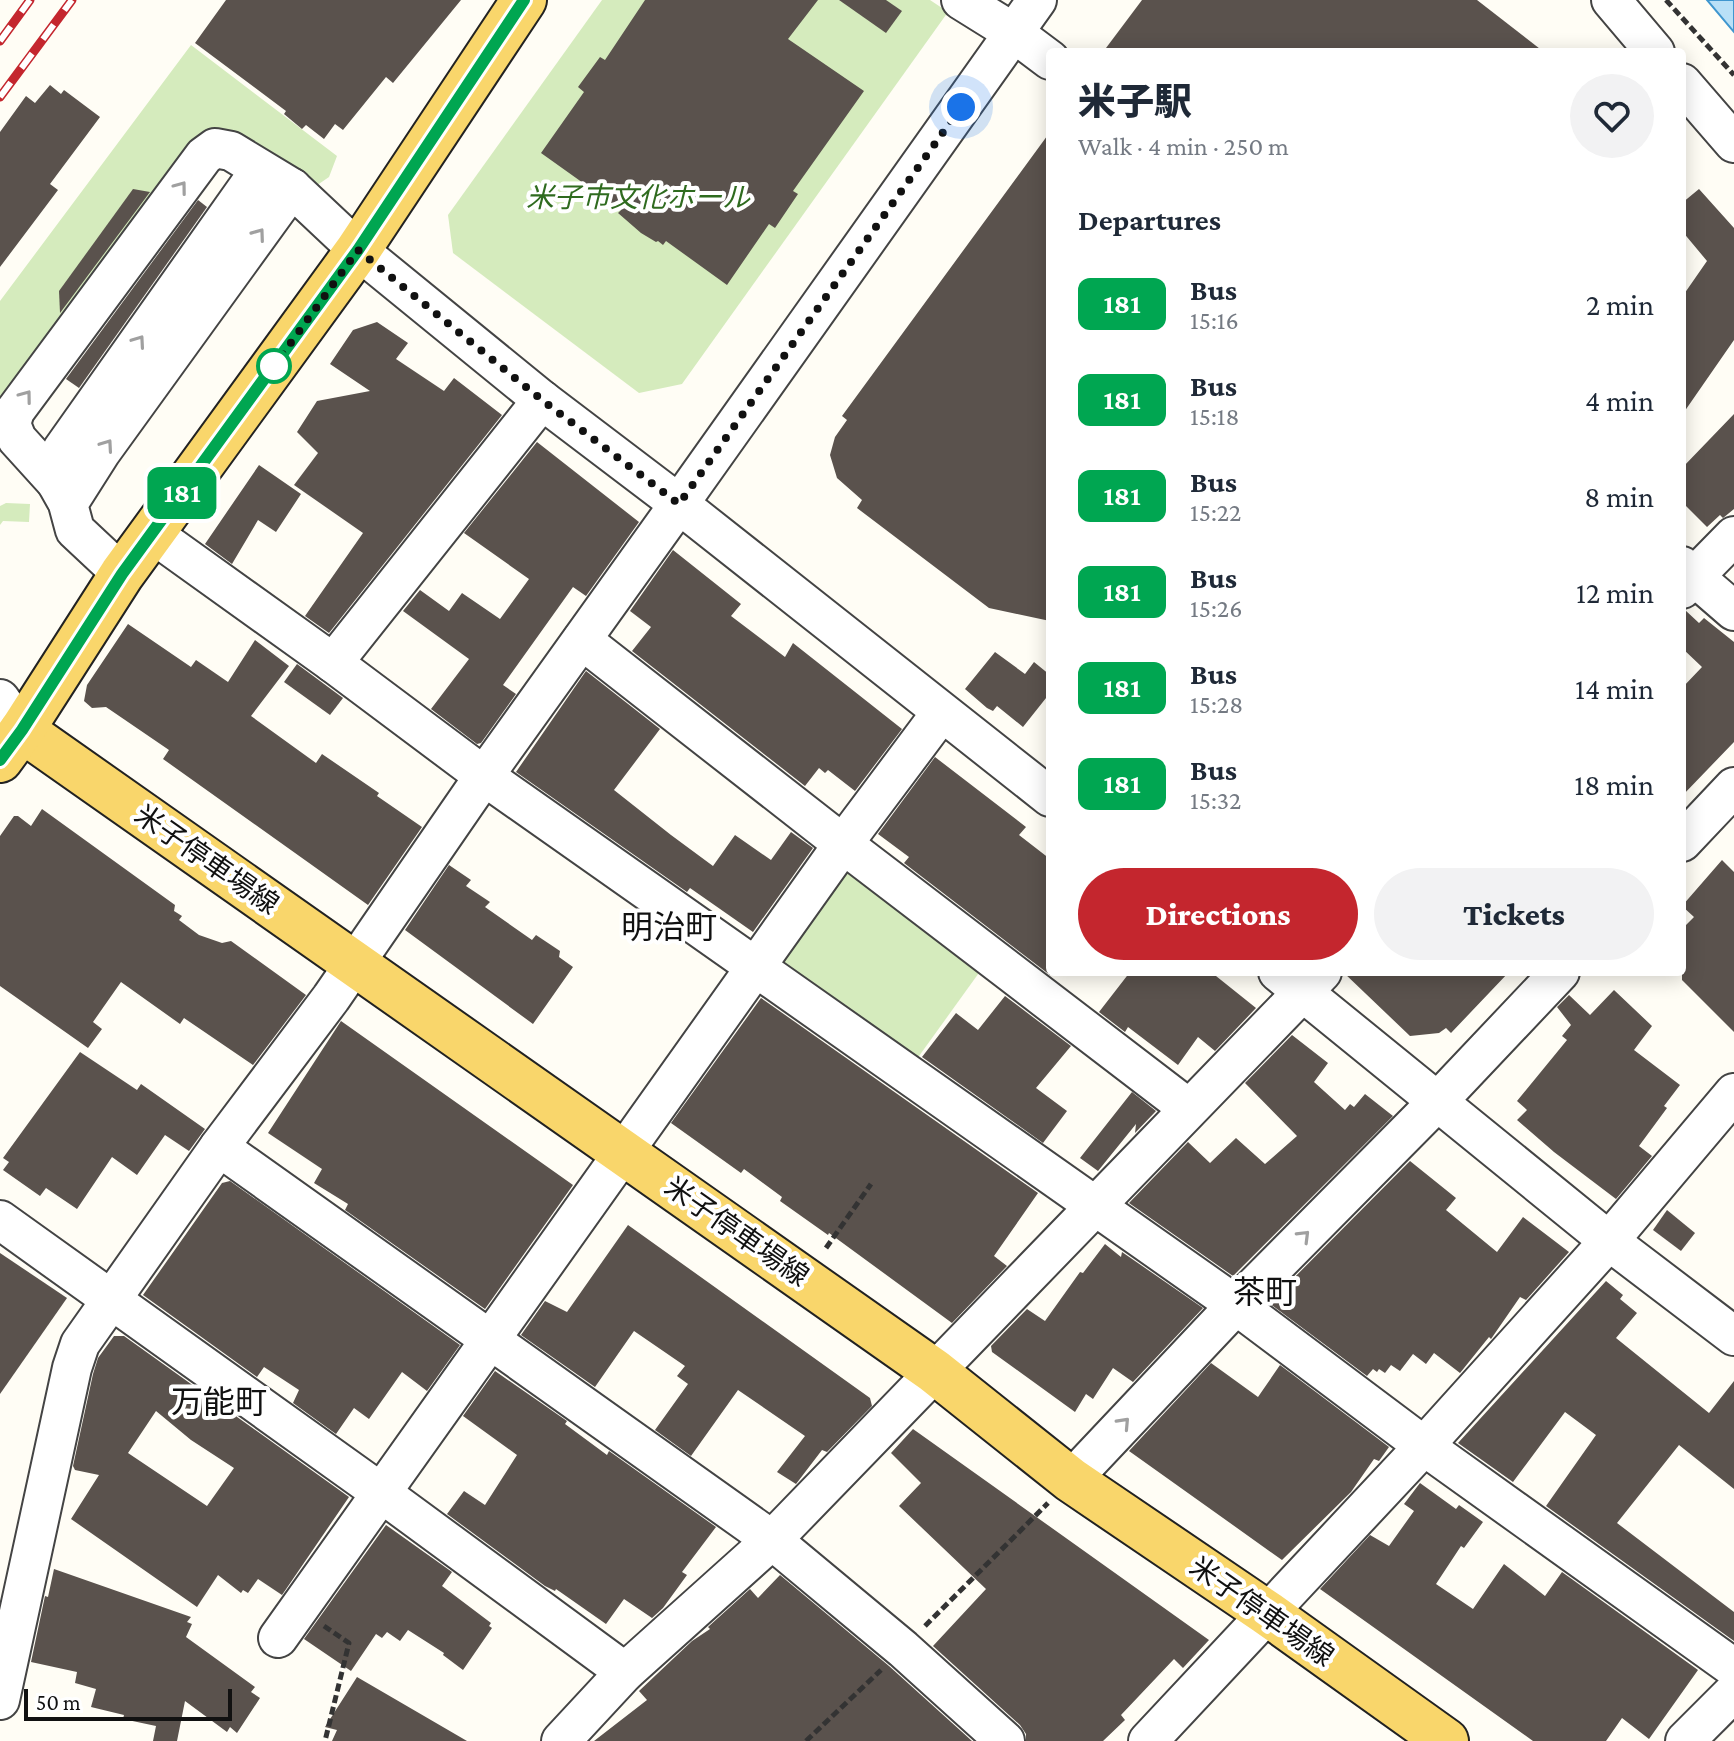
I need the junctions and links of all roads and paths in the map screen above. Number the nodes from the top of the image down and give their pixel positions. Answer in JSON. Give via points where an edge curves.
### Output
{"nodes":[{"id":1,"x":961,"y":0,"type":"edge"},
{"id":2,"x":1037,"y":0,"type":"edge"},
{"id":3,"x":1611,"y":0,"type":"edge"},
{"id":4,"x":1666,"y":0,"type":"edge"},
{"id":5,"x":508,"y":6,"type":"edge"},
{"id":6,"x":1014,"y":33,"type":"junction"},
{"id":7,"x":1652,"y":48,"type":"edge"},
{"id":8,"x":1046,"y":57,"type":"edge"},
{"id":9,"x":1734,"y":75,"type":"edge"},
{"id":10,"x":1686,"y":88,"type":"edge"},
{"id":11,"x":1734,"y":143,"type":"edge"},
{"id":12,"x":260,"y":170,"type":"junction"},
{"id":13,"x":292,"y":188,"type":"junction"},
{"id":14,"x":358,"y":250,"type":"junction"},
{"id":15,"x":542,"y":400,"type":"junction"},
{"id":16,"x":62,"y":493,"type":"junction"},
{"id":17,"x":679,"y":504,"type":"junction"},
{"id":18,"x":153,"y":534,"type":"junction"},
{"id":19,"x":1734,"y":536,"type":"edge"},
{"id":20,"x":122,"y":574,"type":"junction"},
{"id":21,"x":1686,"y":578,"type":"edge"},
{"id":22,"x":1734,"y":611,"type":"edge"},
{"id":23,"x":582,"y":640,"type":"junction"},
{"id":24,"x":333,"y":663,"type":"junction"},
{"id":25,"x":941,"y":713,"type":"junction"},
{"id":26,"x":6,"y":727,"type":"edge"},
{"id":27,"x":484,"y":776,"type":"junction"},
{"id":28,"x":1734,"y":787,"type":"edge"},
{"id":29,"x":1046,"y":794,"type":"edge"},
{"id":30,"x":1686,"y":838,"type":"edge"},
{"id":31,"x":843,"y":844,"type":"junction"},
{"id":32,"x":355,"y":962,"type":"junction"},
{"id":33,"x":757,"y":968,"type":"junction"},
{"id":34,"x":1556,"y":976,"type":"edge"},
{"id":35,"x":1301,"y":979,"type":"edge"},
{"id":36,"x":1734,"y":1093,"type":"edge"},
{"id":37,"x":1438,"y":1101,"type":"junction"},
{"id":38,"x":1188,"y":1108,"type":"junction"},
{"id":39,"x":219,"y":1147,"type":"junction"},
{"id":40,"x":624,"y":1151,"type":"junction"},
{"id":41,"x":871,"y":1184,"type":"dead end"},
{"id":42,"x":1094,"y":1205,"type":"junction"},
{"id":43,"x":0,"y":1220,"type":"edge"},
{"id":44,"x":1609,"y":1241,"type":"junction"},
{"id":45,"x":826,"y":1248,"type":"dead end"},
{"id":46,"x":109,"y":1301,"type":"junction"},
{"id":47,"x":1236,"y":1305,"type":"junction"},
{"id":48,"x":1734,"y":1336,"type":"edge"},
{"id":49,"x":489,"y":1338,"type":"junction"},
{"id":50,"x":934,"y":1371,"type":"junction"},
{"id":51,"x":1424,"y":1446,"type":"junction"},
{"id":52,"x":1071,"y":1480,"type":"junction"},
{"id":53,"x":380,"y":1492,"type":"junction"},
{"id":54,"x":772,"y":1540,"type":"junction"},
{"id":55,"x":1267,"y":1613,"type":"junction"},
{"id":56,"x":288,"y":1623,"type":"joint"},
{"id":57,"x":903,"y":1649,"type":"junction"},
{"id":58,"x":1734,"y":1668,"type":"edge"},
{"id":59,"x":625,"y":1672,"type":"junction"},
{"id":60,"x":1734,"y":1692,"type":"edge"},
{"id":61,"x":0,"y":1700,"type":"edge"},
{"id":62,"x":325,"y":1741,"type":"edge"},
{"id":63,"x":561,"y":1741,"type":"edge"},
{"id":64,"x":806,"y":1741,"type":"edge"},
{"id":65,"x":1005,"y":1741,"type":"edge"},
{"id":66,"x":1148,"y":1741,"type":"edge"},
{"id":67,"x":1446,"y":1741,"type":"edge"},
{"id":68,"x":1685,"y":1741,"type":"edge"}],
"edges":[{"from":1,"to":6,"type":"street"},
{"from":2,"to":6,"type":"street"},
{"from":3,"to":7,"type":"street"},
{"from":4,"to":9,"type":"path"},
{"from":5,"to":14,"type":"main road"},
{"from":6,"to":8,"type":"street"},
{"from":6,"to":17,"type":"street"},
{"from":10,"to":11,"type":"street"},
{"from":12,"to":13,"type":"street"},
{"from":16,"to":12,"type":"street","one_way":true,"via":[[62,450]]},
{"from":16,"to":12,"type":"street","one_way":true,"via":[[17,439],[11,424],[15,411],[204,156],[215,148],[231,151]]},
{"from":13,"to":14,"type":"street"},
{"from":16,"to":13,"type":"street","one_way":true,"via":[[101,452]]},
{"from":14,"to":15,"type":"street"},
{"from":14,"to":18,"type":"main road"},
{"from":15,"to":17,"type":"street"},
{"from":15,"to":24,"type":"street"},
{"from":16,"to":20,"type":"street","via":[[75,530]]},
{"from":17,"to":23,"type":"street"},
{"from":17,"to":25,"type":"street"},
{"from":18,"to":20,"type":"main road"},
{"from":18,"to":24,"type":"street"},
{"from":19,"to":21,"type":"street"},
{"from":20,"to":26,"type":"main road"},
{"from":21,"to":22,"type":"street"},
{"from":23,"to":27,"type":"street"},
{"from":23,"to":31,"type":"street"},
{"from":24,"to":27,"type":"street"},
{"from":25,"to":29,"type":"street"},
{"from":25,"to":31,"type":"street"},
{"from":26,"to":32,"type":"main road","name":"米子停車場線"},
{"from":27,"to":32,"type":"street"},
{"from":27,"to":33,"type":"street"},
{"from":28,"to":30,"type":"street"},
{"from":31,"to":33,"type":"street"},
{"from":31,"to":38,"type":"street"},
{"from":32,"to":39,"type":"street"},
{"from":32,"to":40,"type":"main road","name":"米子停車場線"},
{"from":33,"to":40,"type":"street"},
{"from":33,"to":42,"type":"street"},
{"from":34,"to":37,"type":"street"},
{"from":35,"to":37,"type":"street"},
{"from":35,"to":38,"type":"street"},
{"from":36,"to":44,"type":"street"},
{"from":37,"to":44,"type":"street"},
{"from":47,"to":37,"type":"street","one_way":true},
{"from":38,"to":42,"type":"street"},
{"from":39,"to":46,"type":"street"},
{"from":39,"to":49,"type":"street"},
{"from":40,"to":49,"type":"street"},
{"from":40,"to":50,"type":"main road","name":"米子停車場線"},
{"from":41,"to":45,"type":"path"},
{"from":42,"to":47,"type":"street"},
{"from":42,"to":50,"type":"street"},
{"from":43,"to":46,"type":"street"},
{"from":44,"to":48,"type":"street"},
{"from":44,"to":51,"type":"street"},
{"from":46,"to":53,"type":"street"},
{"from":46,"to":61,"type":"street","via":[[80,1344],[72,1368]]},
{"from":47,"to":51,"type":"street"},
{"from":52,"to":47,"type":"street","one_way":true},
{"from":49,"to":53,"type":"street"},
{"from":49,"to":54,"type":"street"},
{"from":50,"to":52,"type":"main road","name":"米子停車場線"},
{"from":50,"to":54,"type":"street"},
{"from":51,"to":55,"type":"street"},
{"from":51,"to":58,"type":"street"},
{"from":52,"to":55,"type":"main road","name":"米子停車場線"},
{"from":52,"to":57,"type":"path"},
{"from":53,"to":56,"type":"street"},
{"from":53,"to":59,"type":"street"},
{"from":54,"to":57,"type":"street"},
{"from":54,"to":59,"type":"street"},
{"from":55,"to":66,"type":"street"},
{"from":55,"to":67,"type":"main road","name":"米子停車場線"},
{"from":56,"to":62,"type":"path","via":[[349,1643]]},
{"from":57,"to":64,"type":"path"},
{"from":57,"to":65,"type":"street"},
{"from":59,"to":63,"type":"street"},
{"from":60,"to":68,"type":"street"}]}
